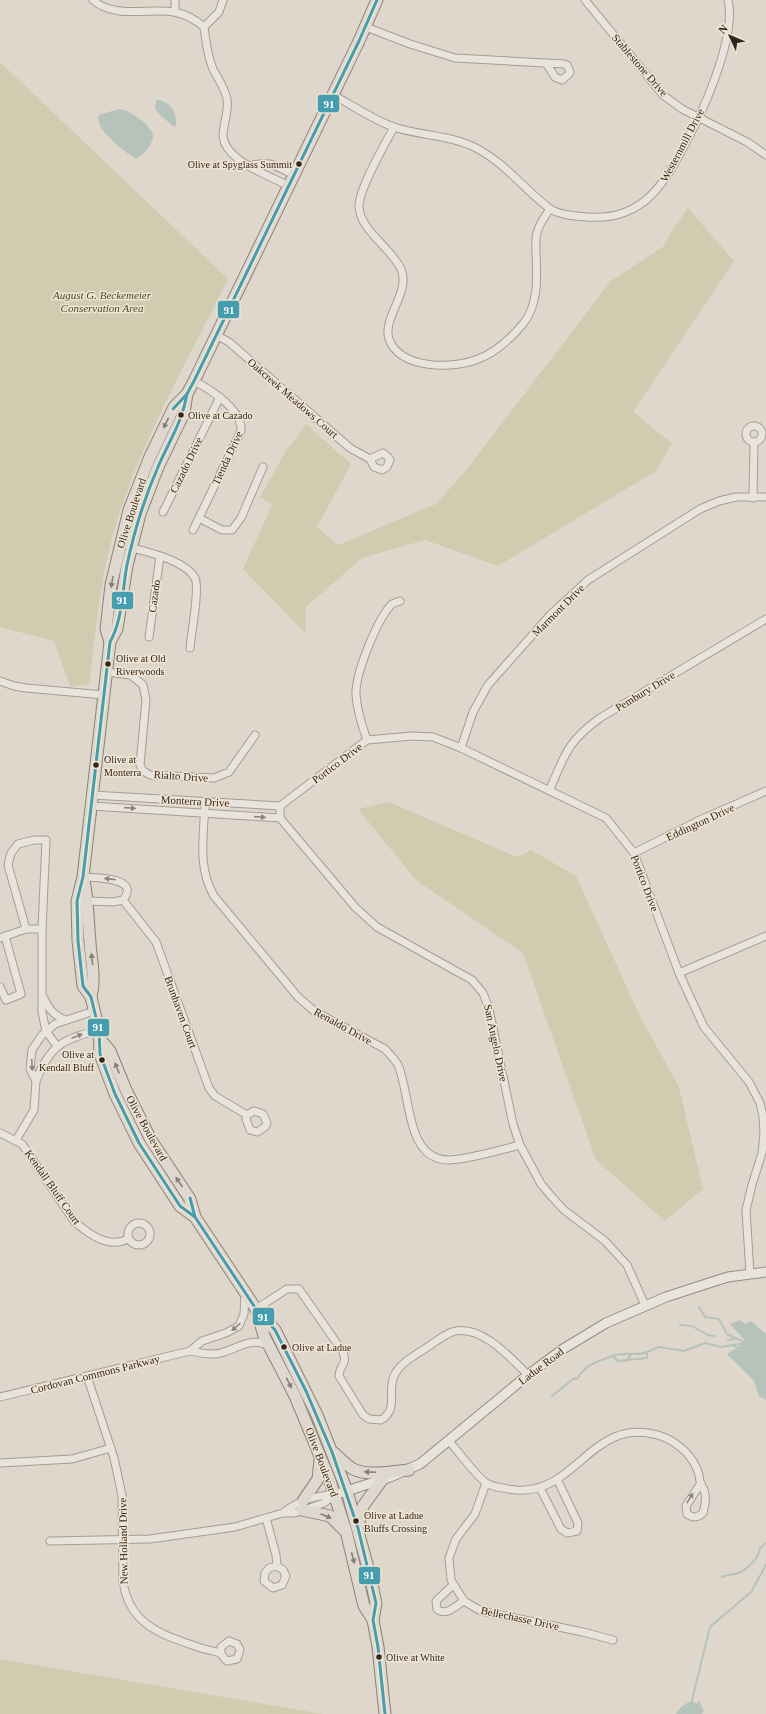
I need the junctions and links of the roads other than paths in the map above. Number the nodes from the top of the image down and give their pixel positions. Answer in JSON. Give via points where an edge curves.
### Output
{"nodes":[{"id":1,"x":93,"y":0,"type":"edge"},
{"id":2,"x":175,"y":0,"type":"edge"},
{"id":3,"x":223,"y":0,"type":"edge"},
{"id":4,"x":377,"y":0,"type":"edge"},
{"id":5,"x":585,"y":0,"type":"edge"},
{"id":6,"x":728,"y":0,"type":"edge"},
{"id":7,"x":175,"y":12,"type":"junction"},
{"id":8,"x":204,"y":27,"type":"junction"},
{"id":9,"x":366,"y":27,"type":"junction"},
{"id":10,"x":546,"y":63,"type":"dead end"},
{"id":11,"x":333,"y":94,"type":"junction"},
{"id":12,"x":698,"y":118,"type":"junction"},
{"id":13,"x":394,"y":127,"type":"junction"},
{"id":14,"x":766,"y":155,"type":"edge"},
{"id":15,"x":249,"y":166,"type":"junction"},
{"id":16,"x":294,"y":176,"type":"junction"},
{"id":17,"x":289,"y":186,"type":"junction"},
{"id":18,"x":550,"y":209,"type":"junction"},
{"id":19,"x":216,"y":335,"type":"junction"},
{"id":20,"x":194,"y":381,"type":"junction"},
{"id":21,"x":187,"y":394,"type":"junction"},
{"id":22,"x":220,"y":397,"type":"junction"},
{"id":23,"x":754,"y":442,"type":"dead end"},
{"id":24,"x":370,"y":459,"type":"dead end"},
{"id":25,"x":263,"y":467,"type":"dead end"},
{"id":26,"x":766,"y":497,"type":"edge"},
{"id":27,"x":753,"y":498,"type":"junction"},
{"id":28,"x":163,"y":512,"type":"dead end"},
{"id":29,"x":199,"y":518,"type":"junction"},
{"id":30,"x":193,"y":530,"type":"dead end"},
{"id":31,"x":120,"y":544,"type":"junction"},
{"id":32,"x":131,"y":547,"type":"junction"},
{"id":33,"x":160,"y":556,"type":"junction"},
{"id":34,"x":400,"y":601,"type":"dead end"},
{"id":35,"x":766,"y":619,"type":"edge"},
{"id":36,"x":148,"y":637,"type":"dead end"},
{"id":37,"x":110,"y":642,"type":"junction"},
{"id":38,"x":190,"y":648,"type":"dead end"},
{"id":39,"x":106,"y":672,"type":"junction"},
{"id":40,"x":0,"y":681,"type":"edge"},
{"id":41,"x":104,"y":695,"type":"junction"},
{"id":42,"x":255,"y":735,"type":"dead end"},
{"id":43,"x":367,"y":740,"type":"junction"},
{"id":44,"x":461,"y":748,"type":"junction"},
{"id":45,"x":550,"y":789,"type":"junction"},
{"id":46,"x":766,"y":791,"type":"edge"},
{"id":47,"x":92,"y":800,"type":"junction"},
{"id":48,"x":205,"y":802,"type":"junction"},
{"id":49,"x":280,"y":806,"type":"junction"},
{"id":50,"x":205,"y":813,"type":"junction"},
{"id":51,"x":280,"y":818,"type":"junction"},
{"id":52,"x":634,"y":853,"type":"junction"},
{"id":53,"x":83,"y":877,"type":"junction"},
{"id":54,"x":123,"y":900,"type":"junction"},
{"id":55,"x":89,"y":901,"type":"junction"},
{"id":56,"x":26,"y":929,"type":"junction"},
{"id":57,"x":42,"y":929,"type":"junction"},
{"id":58,"x":766,"y":936,"type":"edge"},
{"id":59,"x":2,"y":937,"type":"edge"},
{"id":60,"x":679,"y":973,"type":"junction"},
{"id":61,"x":0,"y":987,"type":"edge"},
{"id":62,"x":42,"y":995,"type":"junction"},
{"id":63,"x":91,"y":997,"type":"junction"},
{"id":64,"x":94,"y":1011,"type":"junction"},
{"id":65,"x":65,"y":1020,"type":"junction"},
{"id":66,"x":46,"y":1031,"type":"junction"},
{"id":67,"x":99,"y":1034,"type":"junction"},
{"id":68,"x":57,"y":1046,"type":"junction"},
{"id":69,"x":36,"y":1081,"type":"junction"},
{"id":70,"x":247,"y":1115,"type":"dead end"},
{"id":71,"x":0,"y":1133,"type":"edge"},
{"id":72,"x":16,"y":1140,"type":"junction"},
{"id":73,"x":520,"y":1145,"type":"junction"},
{"id":74,"x":128,"y":1239,"type":"dead end"},
{"id":75,"x":766,"y":1272,"type":"edge"},
{"id":76,"x":750,"y":1274,"type":"junction"},
{"id":77,"x":245,"y":1291,"type":"junction"},
{"id":78,"x":645,"y":1305,"type":"junction"},
{"id":79,"x":256,"y":1308,"type":"junction"},
{"id":80,"x":271,"y":1348,"type":"junction"},
{"id":81,"x":190,"y":1351,"type":"junction"},
{"id":82,"x":528,"y":1375,"type":"junction"},
{"id":83,"x":86,"y":1376,"type":"junction"},
{"id":84,"x":0,"y":1397,"type":"edge"},
{"id":85,"x":449,"y":1442,"type":"junction"},
{"id":86,"x":111,"y":1448,"type":"junction"},
{"id":87,"x":332,"y":1452,"type":"junction"},
{"id":88,"x":320,"y":1456,"type":"junction"},
{"id":89,"x":0,"y":1463,"type":"edge"},
{"id":90,"x":409,"y":1470,"type":"junction"},
{"id":91,"x":382,"y":1480,"type":"junction"},
{"id":92,"x":557,"y":1480,"type":"junction"},
{"id":93,"x":486,"y":1483,"type":"junction"},
{"id":94,"x":701,"y":1483,"type":"dead end"},
{"id":95,"x":540,"y":1488,"type":"junction"},
{"id":96,"x":347,"y":1491,"type":"junction"},
{"id":97,"x":334,"y":1495,"type":"junction"},
{"id":98,"x":302,"y":1506,"type":"junction"},
{"id":99,"x":266,"y":1518,"type":"junction"},
{"id":100,"x":358,"y":1528,"type":"junction"},
{"id":101,"x":346,"y":1532,"type":"junction"},
{"id":102,"x":123,"y":1540,"type":"junction"},
{"id":103,"x":50,"y":1541,"type":"dead end"},
{"id":104,"x":277,"y":1566,"type":"dead end"},
{"id":105,"x":453,"y":1584,"type":"junction"},
{"id":106,"x":464,"y":1601,"type":"junction"},
{"id":107,"x":373,"y":1620,"type":"junction"},
{"id":108,"x":613,"y":1640,"type":"dead end"},
{"id":109,"x":221,"y":1654,"type":"dead end"},
{"id":110,"x":385,"y":1714,"type":"edge"}],
"edges":[{"from":1,"to":7,"type":"street","via":[[108,8],[121,10]]},
{"from":2,"to":7,"type":"street"},
{"from":3,"to":8,"type":"street","via":[[219,12]]},
{"from":4,"to":9,"type":"main road","name":"Olive Boulevard"},
{"from":5,"to":12,"type":"street","name":"Stablestone Drive","via":[[663,95]]},
{"from":6,"to":12,"type":"street","name":"Westernmill Drive","via":[[729,15],[724,51]]},
{"from":7,"to":8,"type":"street"},
{"from":8,"to":15,"type":"street","via":[[207,53],[227,99],[223,136],[235,158]]},
{"from":9,"to":10,"type":"street","via":[[455,58]]},
{"from":9,"to":11,"type":"main road","name":"Olive Boulevard"},
{"from":11,"to":13,"type":"street","name":"Westernmill Drive"},
{"from":11,"to":16,"type":"main road","name":"Olive Boulevard"},
{"from":12,"to":14,"type":"street","name":"Stablestone Drive","via":[[747,142]]},
{"from":12,"to":18,"type":"street","name":"Westernmill Drive","via":[[668,177],[654,194],[639,206],[614,215],[595,218],[574,216]]},
{"from":13,"to":18,"type":"street","name":"Westernmill Drive","via":[[476,148],[506,169]]},
{"from":13,"to":18,"type":"street","via":[[364,188],[359,207],[366,224],[401,269],[404,283],[390,324],[389,338],[395,349],[403,356],[420,364],[463,364],[480,359],[508,339],[524,323],[532,307],[537,285],[536,233]]},
{"from":15,"to":16,"type":"street","via":[[262,162],[269,163]]},
{"from":15,"to":17,"type":"street"},
{"from":16,"to":17,"type":"main road","name":"Olive Boulevard"},
{"from":17,"to":19,"type":"main road","name":"Olive Boulevard"},
{"from":19,"to":20,"type":"main road","name":"Olive Boulevard"},
{"from":19,"to":24,"type":"street","name":"Oakcreek Meadows Court","via":[[230,342],[347,445]]},
{"from":20,"to":21,"type":"main road","name":"Olive Boulevard"},
{"from":20,"to":22,"type":"street","name":"Tienda Drive"},
{"from":21,"to":31,"type":"main road","name":"Olive Boulevard","one_way":true,"via":[[174,407],[149,459],[129,510]]},
{"from":21,"to":32,"type":"main road","name":"Olive Boulevard","via":[[184,413],[149,490]]},
{"from":22,"to":28,"type":"street","name":"Cazado Drive"},
{"from":22,"to":29,"type":"street","name":"Tienda Drive","via":[[238,416],[242,423],[241,431]]},
{"from":23,"to":27,"type":"street"},
{"from":25,"to":29,"type":"street","via":[[241,518],[232,530],[222,530]]},
{"from":26,"to":27,"type":"street","name":"Marmont Drive"},
{"from":27,"to":44,"type":"street","name":"Marmont Drive","via":[[736,497],[700,508],[577,589],[550,615],[488,685],[473,712]]},
{"from":29,"to":30,"type":"street","name":"Tienda Drive"},
{"from":31,"to":32,"type":"street"},
{"from":31,"to":37,"type":"main road","name":"Olive Boulevard","one_way":true,"via":[[111,585],[106,628]]},
{"from":32,"to":33,"type":"street"},
{"from":32,"to":37,"type":"main road","name":"Olive Boulevard","via":[[117,629]]},
{"from":33,"to":36,"type":"street","name":"Cazado"},
{"from":33,"to":38,"type":"street","via":[[178,563],[196,579]]},
{"from":34,"to":43,"type":"street","via":[[391,605],[382,618],[367,652],[357,687],[358,704]]},
{"from":35,"to":45,"type":"street","name":"Pembury Drive","via":[[586,728],[564,754]]},
{"from":37,"to":39,"type":"main road","name":"Olive Boulevard"},
{"from":39,"to":41,"type":"main road","name":"Olive Boulevard"},
{"from":39,"to":42,"type":"street","name":"Rialto Drive","via":[[131,675],[143,685],[146,700],[140,765],[142,771],[150,775],[214,778],[229,772]]},
{"from":40,"to":41,"type":"street","via":[[26,688]]},
{"from":41,"to":47,"type":"main road","name":"Olive Boulevard"},
{"from":43,"to":44,"type":"street","name":"Portico Drive","via":[[433,737]]},
{"from":43,"to":49,"type":"street","name":"Portico Drive"},
{"from":44,"to":45,"type":"street","name":"Portico Drive"},
{"from":45,"to":52,"type":"street","name":"Portico Drive","via":[[606,818]]},
{"from":46,"to":52,"type":"street","name":"Eddington Drive"},
{"from":47,"to":48,"type":"street","name":"Monterra Drive"},
{"from":47,"to":50,"type":"street","name":"Monterra Drive","one_way":true},
{"from":47,"to":53,"type":"main road","name":"Olive Boulevard"},
{"from":48,"to":49,"type":"street","name":"Monterra Drive"},
{"from":48,"to":50,"type":"street","name":"Renaldo Drive"},
{"from":49,"to":51,"type":"street"},
{"from":50,"to":51,"type":"street","name":"Monterra Drive","one_way":true},
{"from":50,"to":73,"type":"street","name":"Renaldo Drive","via":[[203,872],[214,896],[298,997],[314,1010],[384,1049],[393,1057],[400,1072],[416,1138],[424,1151],[431,1156],[448,1160]]},
{"from":51,"to":73,"type":"street","name":"San Angelo Drive","via":[[355,907],[372,923],[472,980],[484,993]]},
{"from":52,"to":60,"type":"street","name":"Portico Drive"},
{"from":54,"to":53,"type":"street","one_way":true,"via":[[126,892],[121,882],[106,878]]},
{"from":53,"to":55,"type":"main road","name":"Olive Boulevard"},
{"from":53,"to":63,"type":"main road","name":"Olive Boulevard","via":[[77,901],[78,940],[83,986]]},
{"from":54,"to":55,"type":"street"},
{"from":54,"to":70,"type":"street","name":"Brunhaven Court","via":[[156,942],[209,1088],[215,1096]]},
{"from":63,"to":55,"type":"main road","name":"Olive Boulevard","one_way":true,"via":[[95,983]]},
{"from":56,"to":57,"type":"street"},
{"from":56,"to":57,"type":"street","via":[[8,859],[18,844],[46,840]]},
{"from":56,"to":59,"type":"street"},
{"from":57,"to":62,"type":"street"},
{"from":58,"to":60,"type":"street"},
{"from":59,"to":61,"type":"street","via":[[21,994],[6,1000]]},
{"from":60,"to":76,"type":"street","name":"Portico Drive","via":[[704,1027],[749,1082],[760,1103],[764,1134],[762,1153],[746,1210]]},
{"from":62,"to":65,"type":"street","via":[[50,1011]]},
{"from":62,"to":66,"type":"street"},
{"from":63,"to":64,"type":"main road","name":"Olive Boulevard"},
{"from":64,"to":65,"type":"street"},
{"from":64,"to":67,"type":"main road","name":"Olive Boulevard"},
{"from":65,"to":66,"type":"street"},
{"from":66,"to":68,"type":"street"},
{"from":66,"to":69,"type":"street","one_way":true,"via":[[32,1050],[30,1069]]},
{"from":68,"to":67,"type":"street","one_way":true,"via":[[76,1036]]},
{"from":67,"to":77,"type":"main road","name":"Olive Boulevard","via":[[110,1051],[151,1140],[190,1199],[195,1217]]},
{"from":68,"to":69,"type":"street","via":[[44,1062]]},
{"from":69,"to":72,"type":"street","via":[[34,1110]]},
{"from":71,"to":72,"type":"street","name":"Kendall Bluff Court"},
{"from":72,"to":74,"type":"street","name":"Kendall Bluff Court","via":[[29,1153],[74,1221],[84,1230],[100,1239],[114,1242]]},
{"from":73,"to":78,"type":"street","name":"San Angelo Drive","via":[[541,1184],[552,1197],[564,1210],[605,1241],[627,1265]]},
{"from":75,"to":76,"type":"main road","name":"Ladue Road"},
{"from":76,"to":78,"type":"main road","name":"Ladue Road","via":[[728,1277]]},
{"from":77,"to":79,"type":"main road","name":"Olive Boulevard"},
{"from":77,"to":81,"type":"street","name":"Cordovan Commons Parkway","one_way":true,"via":[[244,1314],[239,1326],[226,1334],[202,1341]]},
{"from":78,"to":82,"type":"main road","name":"Ladue Road","via":[[585,1335]]},
{"from":79,"to":80,"type":"main road","name":"Olive Boulevard","via":[[264,1336]]},
{"from":79,"to":82,"type":"street","via":[[287,1288],[299,1289],[343,1352],[344,1365],[339,1371],[339,1376],[363,1415],[369,1420],[381,1420],[389,1412],[393,1400],[393,1378],[401,1366],[453,1332],[469,1332],[485,1338]]},
{"from":79,"to":87,"type":"main road","name":"Olive Boulevard","via":[[276,1330]]},
{"from":80,"to":81,"type":"street","name":"Cordovan Commons Parkway","via":[[253,1342],[215,1354]]},
{"from":80,"to":88,"type":"main road","name":"Olive Boulevard","one_way":true,"via":[[295,1396]]},
{"from":81,"to":83,"type":"street","name":"Cordovan Commons Parkway"},
{"from":82,"to":85,"type":"main road","name":"Ladue Road"},
{"from":83,"to":84,"type":"street","name":"Cordovan Commons Parkway"},
{"from":83,"to":86,"type":"street","name":"New Holland Drive"},
{"from":85,"to":90,"type":"main road","name":"Ladue Road"},
{"from":85,"to":93,"type":"street"},
{"from":86,"to":89,"type":"street","via":[[72,1459]]},
{"from":86,"to":102,"type":"street","name":"New Holland Drive","via":[[122,1495]]},
{"from":90,"to":87,"type":"main road","one_way":true,"via":[[371,1473],[360,1471],[352,1469]]},
{"from":87,"to":96,"type":"main road","name":"Olive Boulevard"},
{"from":88,"to":97,"type":"main road","name":"Olive Boulevard"},
{"from":88,"to":98,"type":"main road","via":[[318,1479]]},
{"from":90,"to":91,"type":"main road","name":"Ladue Road"},
{"from":91,"to":96,"type":"main road","name":"Ladue Road"},
{"from":91,"to":100,"type":"main road","via":[[363,1506]]},
{"from":92,"to":94,"type":"street","via":[[606,1441],[633,1431],[667,1438],[684,1450],[696,1465]]},
{"from":92,"to":95,"type":"street"},
{"from":92,"to":95,"type":"street","via":[[578,1523],[577,1531],[566,1533],[561,1529]]},
{"from":93,"to":95,"type":"street","via":[[518,1490]]},
{"from":93,"to":105,"type":"street","name":"Bellechasse Drive","via":[[475,1514],[452,1548],[448,1569]]},
{"from":96,"to":97,"type":"main road","name":"Ladue Road"},
{"from":96,"to":100,"type":"main road","name":"Olive Boulevard"},
{"from":97,"to":98,"type":"street","via":[[324,1503]]},
{"from":97,"to":101,"type":"main road","name":"Olive Boulevard"},
{"from":98,"to":99,"type":"street"},
{"from":98,"to":101,"type":"main road","one_way":true,"via":[[330,1516]]},
{"from":99,"to":102,"type":"street","via":[[235,1527],[169,1537]]},
{"from":99,"to":104,"type":"street"},
{"from":100,"to":107,"type":"main road","name":"Olive Boulevard","via":[[376,1603]]},
{"from":101,"to":107,"type":"main road","name":"Olive Boulevard","one_way":true,"via":[[364,1606]]},
{"from":102,"to":103,"type":"street"},
{"from":102,"to":109,"type":"street","name":"New Holland Drive","via":[[125,1595],[135,1613],[156,1631]]},
{"from":105,"to":106,"type":"street","name":"Bellechasse Drive"},
{"from":105,"to":106,"type":"street","via":[[436,1601],[437,1609],[447,1612]]},
{"from":106,"to":108,"type":"street","name":"Bellechasse Drive","via":[[481,1611]]},
{"from":107,"to":110,"type":"main road","name":"Olive Boulevard"}]}
